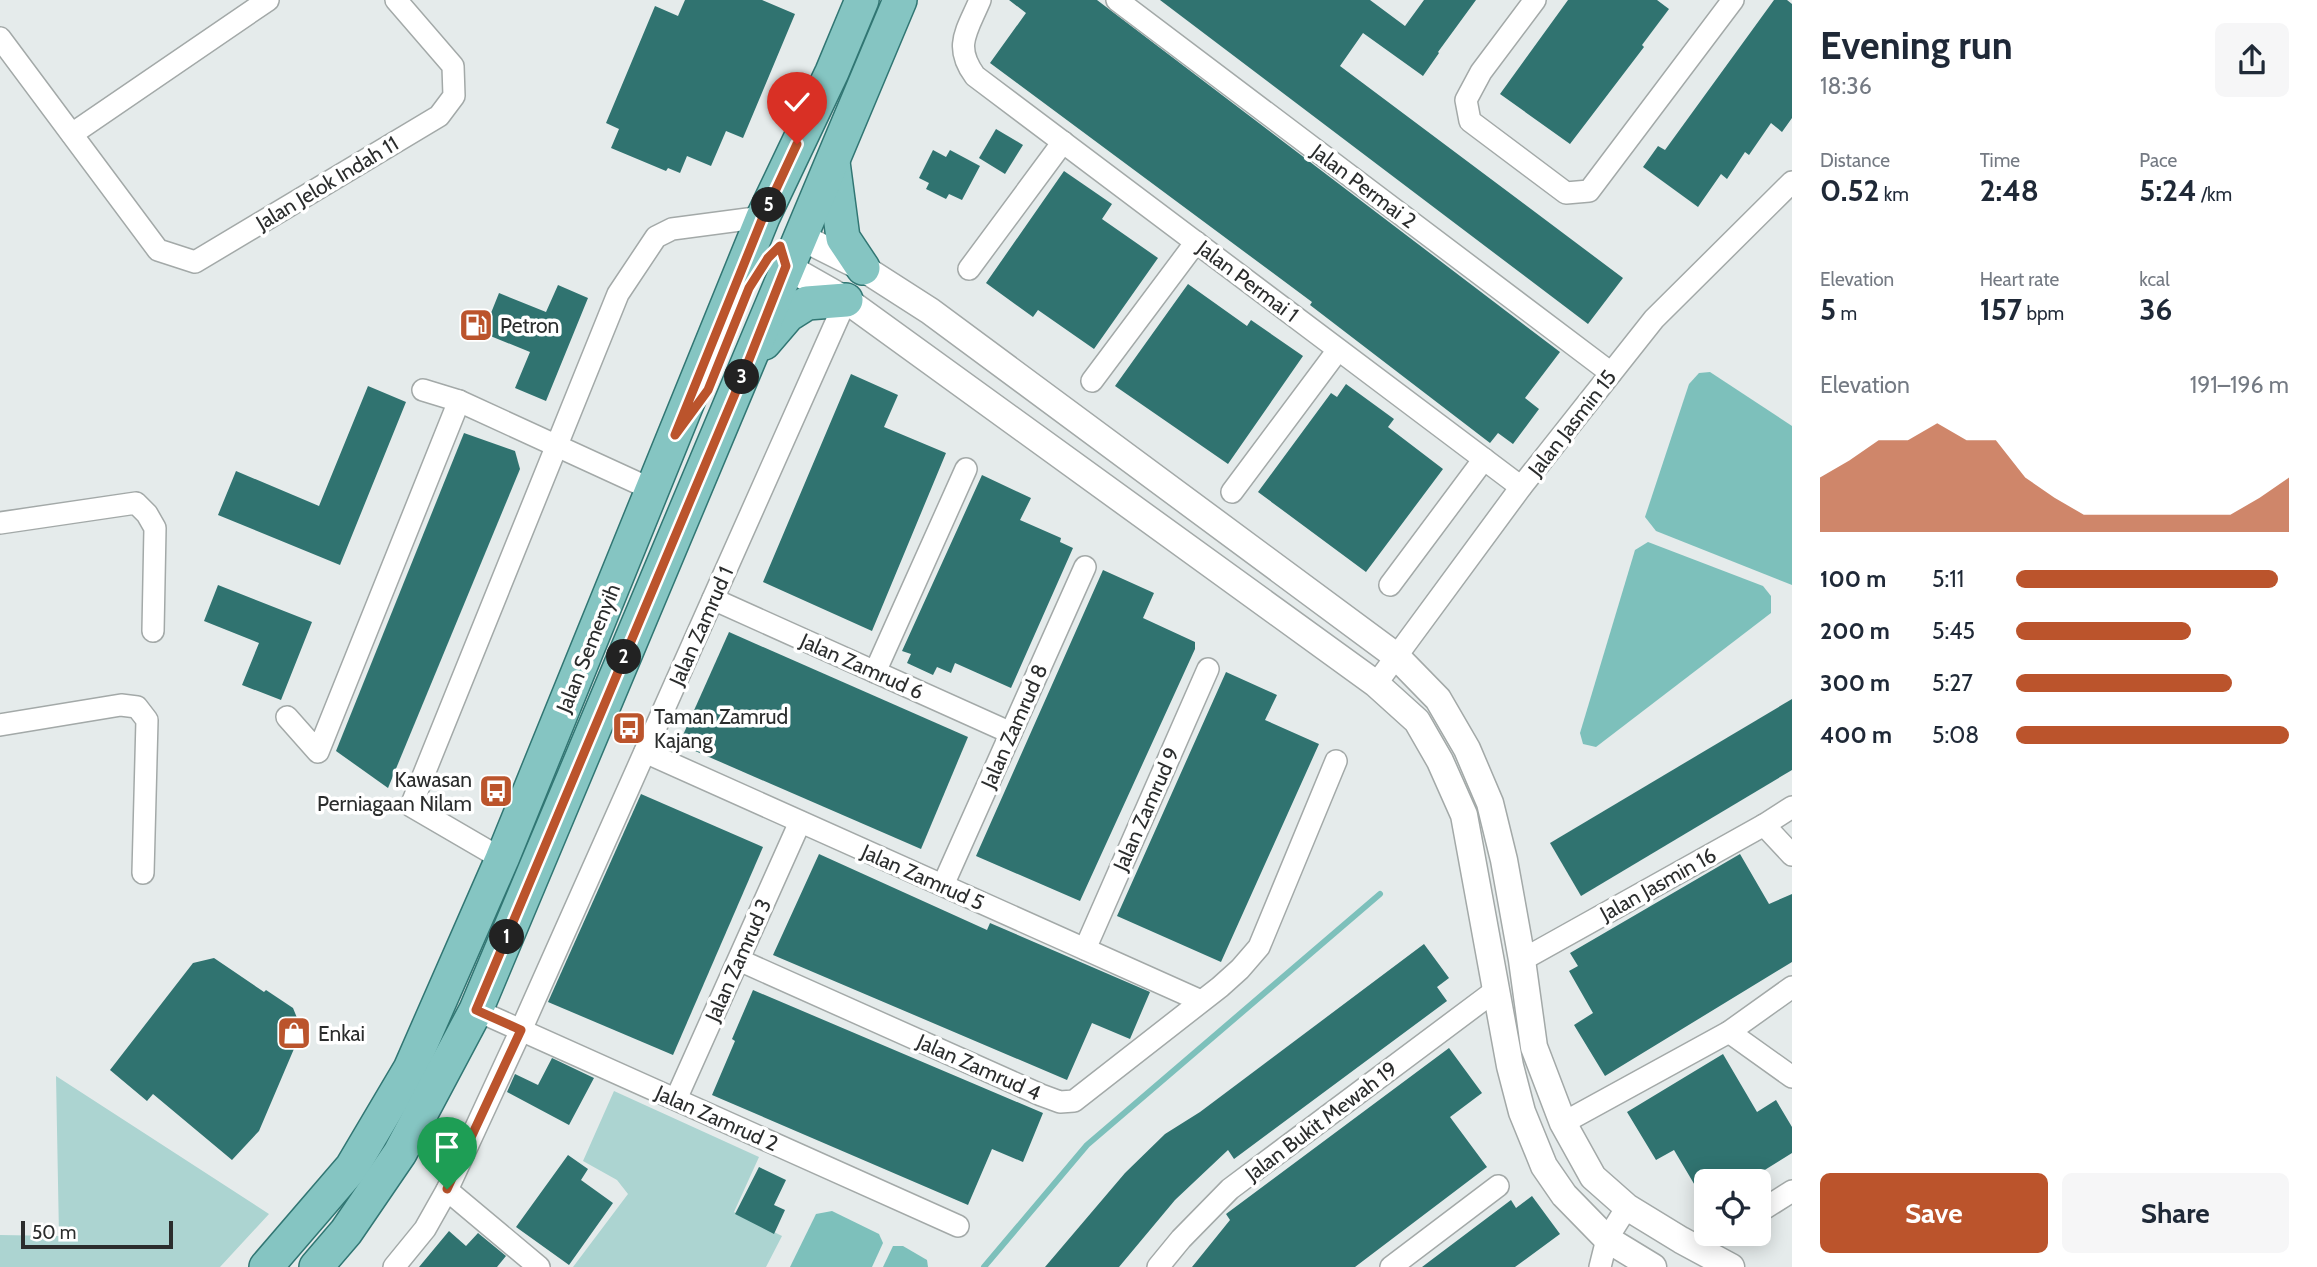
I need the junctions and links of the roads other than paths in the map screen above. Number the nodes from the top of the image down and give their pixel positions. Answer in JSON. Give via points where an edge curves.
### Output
{"nodes":[{"id":1,"x":268,"y":0,"type":"edge"},
{"id":2,"x":396,"y":0,"type":"edge"},
{"id":3,"x":862,"y":0,"type":"edge"},
{"id":4,"x":900,"y":0,"type":"edge"},
{"id":5,"x":979,"y":0,"type":"edge"},
{"id":6,"x":1117,"y":0,"type":"edge"},
{"id":7,"x":1535,"y":0,"type":"edge"},
{"id":8,"x":1733,"y":0,"type":"edge"},
{"id":9,"x":0,"y":38,"type":"edge"},
{"id":10,"x":832,"y":72,"type":"junction"},
{"id":11,"x":72,"y":134,"type":"junction"},
{"id":12,"x":1063,"y":142,"type":"junction"},
{"id":13,"x":833,"y":160,"type":"junction"},
{"id":14,"x":1792,"y":182,"type":"edge"},
{"id":15,"x":763,"y":217,"type":"junction"},
{"id":16,"x":1196,"y":242,"type":"junction"},
{"id":17,"x":789,"y":249,"type":"junction"},
{"id":18,"x":863,"y":268,"type":"junction"},
{"id":19,"x":969,"y":269,"type":"dead end"},
{"id":20,"x":846,"y":300,"type":"junction"},
{"id":21,"x":1338,"y":350,"type":"junction"},
{"id":22,"x":745,"y":370,"type":"junction"},
{"id":23,"x":1611,"y":373,"type":"junction"},
{"id":24,"x":1092,"y":381,"type":"dead end"},
{"id":25,"x":424,"y":390,"type":"dead end"},
{"id":26,"x":459,"y":401,"type":"junction"},
{"id":27,"x":675,"y":435,"type":"junction"},
{"id":28,"x":556,"y":446,"type":"junction"},
{"id":29,"x":1484,"y":459,"type":"junction"},
{"id":30,"x":966,"y":470,"type":"dead end"},
{"id":31,"x":1521,"y":487,"type":"junction"},
{"id":32,"x":653,"y":490,"type":"junction"},
{"id":33,"x":1232,"y":492,"type":"dead end"},
{"id":34,"x":0,"y":523,"type":"edge"},
{"id":35,"x":1085,"y":567,"type":"dead end"},
{"id":36,"x":1390,"y":585,"type":"dead end"},
{"id":37,"x":713,"y":599,"type":"junction"},
{"id":38,"x":153,"y":631,"type":"dead end"},
{"id":39,"x":1396,"y":656,"type":"junction"},
{"id":40,"x":1208,"y":669,"type":"dead end"},
{"id":41,"x":875,"y":672,"type":"junction"},
{"id":42,"x":1376,"y":684,"type":"junction"},
{"id":43,"x":287,"y":717,"type":"dead end"},
{"id":44,"x":0,"y":725,"type":"edge"},
{"id":45,"x":1011,"y":733,"type":"junction"},
{"id":46,"x":645,"y":752,"type":"junction"},
{"id":47,"x":1336,"y":761,"type":"dead end"},
{"id":48,"x":1792,"y":807,"type":"edge"},
{"id":49,"x":800,"y":822,"type":"junction"},
{"id":50,"x":1764,"y":825,"type":"junction"},
{"id":51,"x":1792,"y":856,"type":"edge"},
{"id":52,"x":502,"y":859,"type":"junction"},
{"id":53,"x":143,"y":873,"type":"dead end"},
{"id":54,"x":943,"y":886,"type":"junction"},
{"id":55,"x":1084,"y":949,"type":"junction"},
{"id":56,"x":739,"y":960,"type":"junction"},
{"id":57,"x":1522,"y":960,"type":"junction"},
{"id":58,"x":1792,"y":987,"type":"edge"},
{"id":59,"x":1496,"y":990,"type":"junction"},
{"id":60,"x":1201,"y":1001,"type":"junction"},
{"id":61,"x":476,"y":1010,"type":"junction"},
{"id":62,"x":521,"y":1030,"type":"junction"},
{"id":63,"x":1728,"y":1032,"type":"junction"},
{"id":64,"x":1792,"y":1077,"type":"edge"},
{"id":65,"x":676,"y":1099,"type":"junction"},
{"id":66,"x":1563,"y":1123,"type":"junction"},
{"id":67,"x":1499,"y":1186,"type":"dead end"},
{"id":68,"x":447,"y":1189,"type":"junction"},
{"id":69,"x":1792,"y":1191,"type":"edge"},
{"id":70,"x":1771,"y":1204,"type":"edge"},
{"id":71,"x":1627,"y":1207,"type":"junction"},
{"id":72,"x":958,"y":1226,"type":"dead end"},
{"id":73,"x":1607,"y":1239,"type":"junction"},
{"id":74,"x":266,"y":1267,"type":"edge"},
{"id":75,"x":316,"y":1267,"type":"edge"},
{"id":76,"x":394,"y":1267,"type":"edge"},
{"id":77,"x":539,"y":1267,"type":"edge"},
{"id":78,"x":1158,"y":1267,"type":"edge"},
{"id":79,"x":1391,"y":1267,"type":"edge"},
{"id":80,"x":1600,"y":1267,"type":"edge"},
{"id":81,"x":1653,"y":1267,"type":"edge"},
{"id":82,"x":1731,"y":1267,"type":"edge"}],
"edges":[{"from":1,"to":11,"type":"street"},
{"from":2,"to":11,"type":"street","name":"Jalan Jelok Indah 11","via":[[453,66],[454,96],[439,116],[195,262],[158,250]]},
{"from":3,"to":10,"type":"main road","name":"Jalan Semenyih"},
{"from":4,"to":13,"type":"main road","name":"Jalan Semenyih"},
{"from":5,"to":12,"type":"street","name":"Jalan Permai 1","via":[[962,40],[965,62],[975,76]]},
{"from":6,"to":23,"type":"street","name":"Jalan Permai 2"},
{"from":7,"to":8,"type":"street","via":[[1481,72],[1466,100],[1469,121],[1566,193],[1589,191]]},
{"from":9,"to":11,"type":"street"},
{"from":10,"to":15,"type":"main road","name":"Jalan Semenyih"},
{"from":10,"to":17,"type":"main road","via":[[814,139],[779,221],[778,235]]},
{"from":12,"to":16,"type":"street","name":"Jalan Permai 1"},
{"from":12,"to":19,"type":"street"},
{"from":13,"to":17,"type":"main road","name":"Jalan Semenyih"},
{"from":13,"to":18,"type":"main road","via":[[843,238]]},
{"from":14,"to":23,"type":"street","name":"Jalan Jasmin 15","via":[[1654,318]]},
{"from":15,"to":27,"type":"main road","name":"Jalan Semenyih"},
{"from":15,"to":28,"type":"street","via":[[672,229],[656,237],[618,294]]},
{"from":16,"to":21,"type":"street","name":"Jalan Permai 1"},
{"from":16,"to":24,"type":"street"},
{"from":17,"to":18,"type":"street"},
{"from":17,"to":20,"type":"street"},
{"from":17,"to":22,"type":"main road","name":"Jalan Semenyih"},
{"from":17,"to":27,"type":"main road","via":[[768,258],[749,288],[708,390]]},
{"from":18,"to":39,"type":"street","via":[[941,319]]},
{"from":20,"to":22,"type":"main road","via":[[807,303],[788,315]]},
{"from":20,"to":37,"type":"street","name":"Jalan Zamrud 1"},
{"from":20,"to":42,"type":"street"},
{"from":21,"to":29,"type":"street","name":"Jalan Permai 1"},
{"from":21,"to":33,"type":"street"},
{"from":22,"to":61,"type":"main road","name":"Jalan Semenyih"},
{"from":23,"to":31,"type":"street","name":"Jalan Jasmin 15"},
{"from":25,"to":26,"type":"street"},
{"from":26,"to":28,"type":"street"},
{"from":26,"to":43,"type":"street","via":[[318,752]]},
{"from":27,"to":32,"type":"main road","name":"Jalan Semenyih"},
{"from":28,"to":32,"type":"street"},
{"from":28,"to":52,"type":"street","via":[[411,806]]},
{"from":29,"to":31,"type":"street","name":"Jalan Permai 1"},
{"from":29,"to":36,"type":"street"},
{"from":30,"to":41,"type":"street"},
{"from":31,"to":39,"type":"street","name":"Jalan Jasmin 15"},
{"from":32,"to":52,"type":"main road","name":"Jalan Semenyih"},
{"from":34,"to":38,"type":"street","via":[[136,503],[155,528]]},
{"from":35,"to":45,"type":"street","name":"Jalan Zamrud 8"},
{"from":37,"to":41,"type":"street","name":"Jalan Zamrud 6"},
{"from":37,"to":46,"type":"street","name":"Jalan Zamrud 1"},
{"from":39,"to":42,"type":"street","name":"Jalan Jasmin 15"},
{"from":39,"to":57,"type":"street","via":[[1438,699],[1490,803]]},
{"from":40,"to":55,"type":"street","name":"Jalan Zamrud 9"},
{"from":41,"to":45,"type":"street","name":"Jalan Zamrud 6"},
{"from":42,"to":59,"type":"street","via":[[1417,721],[1464,815]]},
{"from":44,"to":53,"type":"street","via":[[121,705],[136,707],[147,720]]},
{"from":45,"to":54,"type":"street","name":"Jalan Zamrud 8"},
{"from":46,"to":49,"type":"street","name":"Jalan Zamrud 5"},
{"from":46,"to":62,"type":"street","name":"Jalan Zamrud 1"},
{"from":47,"to":60,"type":"street","name":"Jalan Zamrud 4","via":[[1259,947]]},
{"from":48,"to":50,"type":"street","name":"Jalan Jasmin 16"},
{"from":49,"to":54,"type":"street","name":"Jalan Zamrud 5"},
{"from":49,"to":56,"type":"street","name":"Jalan Zamrud 3"},
{"from":50,"to":51,"type":"street"},
{"from":50,"to":57,"type":"street","name":"Jalan Jasmin 16"},
{"from":52,"to":74,"type":"main road","name":"Jalan Semenyih","via":[[410,1069],[352,1167]]},
{"from":54,"to":55,"type":"street","name":"Jalan Zamrud 5"},
{"from":55,"to":60,"type":"street","name":"Jalan Zamrud 5"},
{"from":56,"to":60,"type":"street","name":"Jalan Zamrud 4","via":[[1060,1102],[1074,1101]]},
{"from":56,"to":65,"type":"street","name":"Jalan Zamrud 3"},
{"from":57,"to":66,"type":"street","via":[[1534,1047]]},
{"from":58,"to":63,"type":"street"},
{"from":59,"to":73,"type":"street","via":[[1522,1111],[1544,1166],[1564,1195]]},
{"from":59,"to":78,"type":"street","name":"Jalan Bukit Mewah 19","via":[[1230,1189]]},
{"from":61,"to":62,"type":"street","name":"Jalan Zamrud 2"},
{"from":61,"to":75,"type":"main road","name":"Jalan Semenyih","via":[[401,1153]]},
{"from":62,"to":65,"type":"street","name":"Jalan Zamrud 2"},
{"from":62,"to":68,"type":"street","name":"Jalan Zamrud 1"},
{"from":63,"to":64,"type":"street"},
{"from":63,"to":66,"type":"street"},
{"from":65,"to":72,"type":"street","name":"Jalan Zamrud 2"},
{"from":66,"to":71,"type":"street","via":[[1593,1177]]},
{"from":67,"to":79,"type":"street"},
{"from":68,"to":76,"type":"street","name":"Jalan Zamrud 1","via":[[425,1229]]},
{"from":68,"to":77,"type":"street"},
{"from":69,"to":70,"type":"street"},
{"from":71,"to":73,"type":"street"},
{"from":71,"to":82,"type":"street"},
{"from":73,"to":80,"type":"street"},
{"from":73,"to":81,"type":"street"}]}
